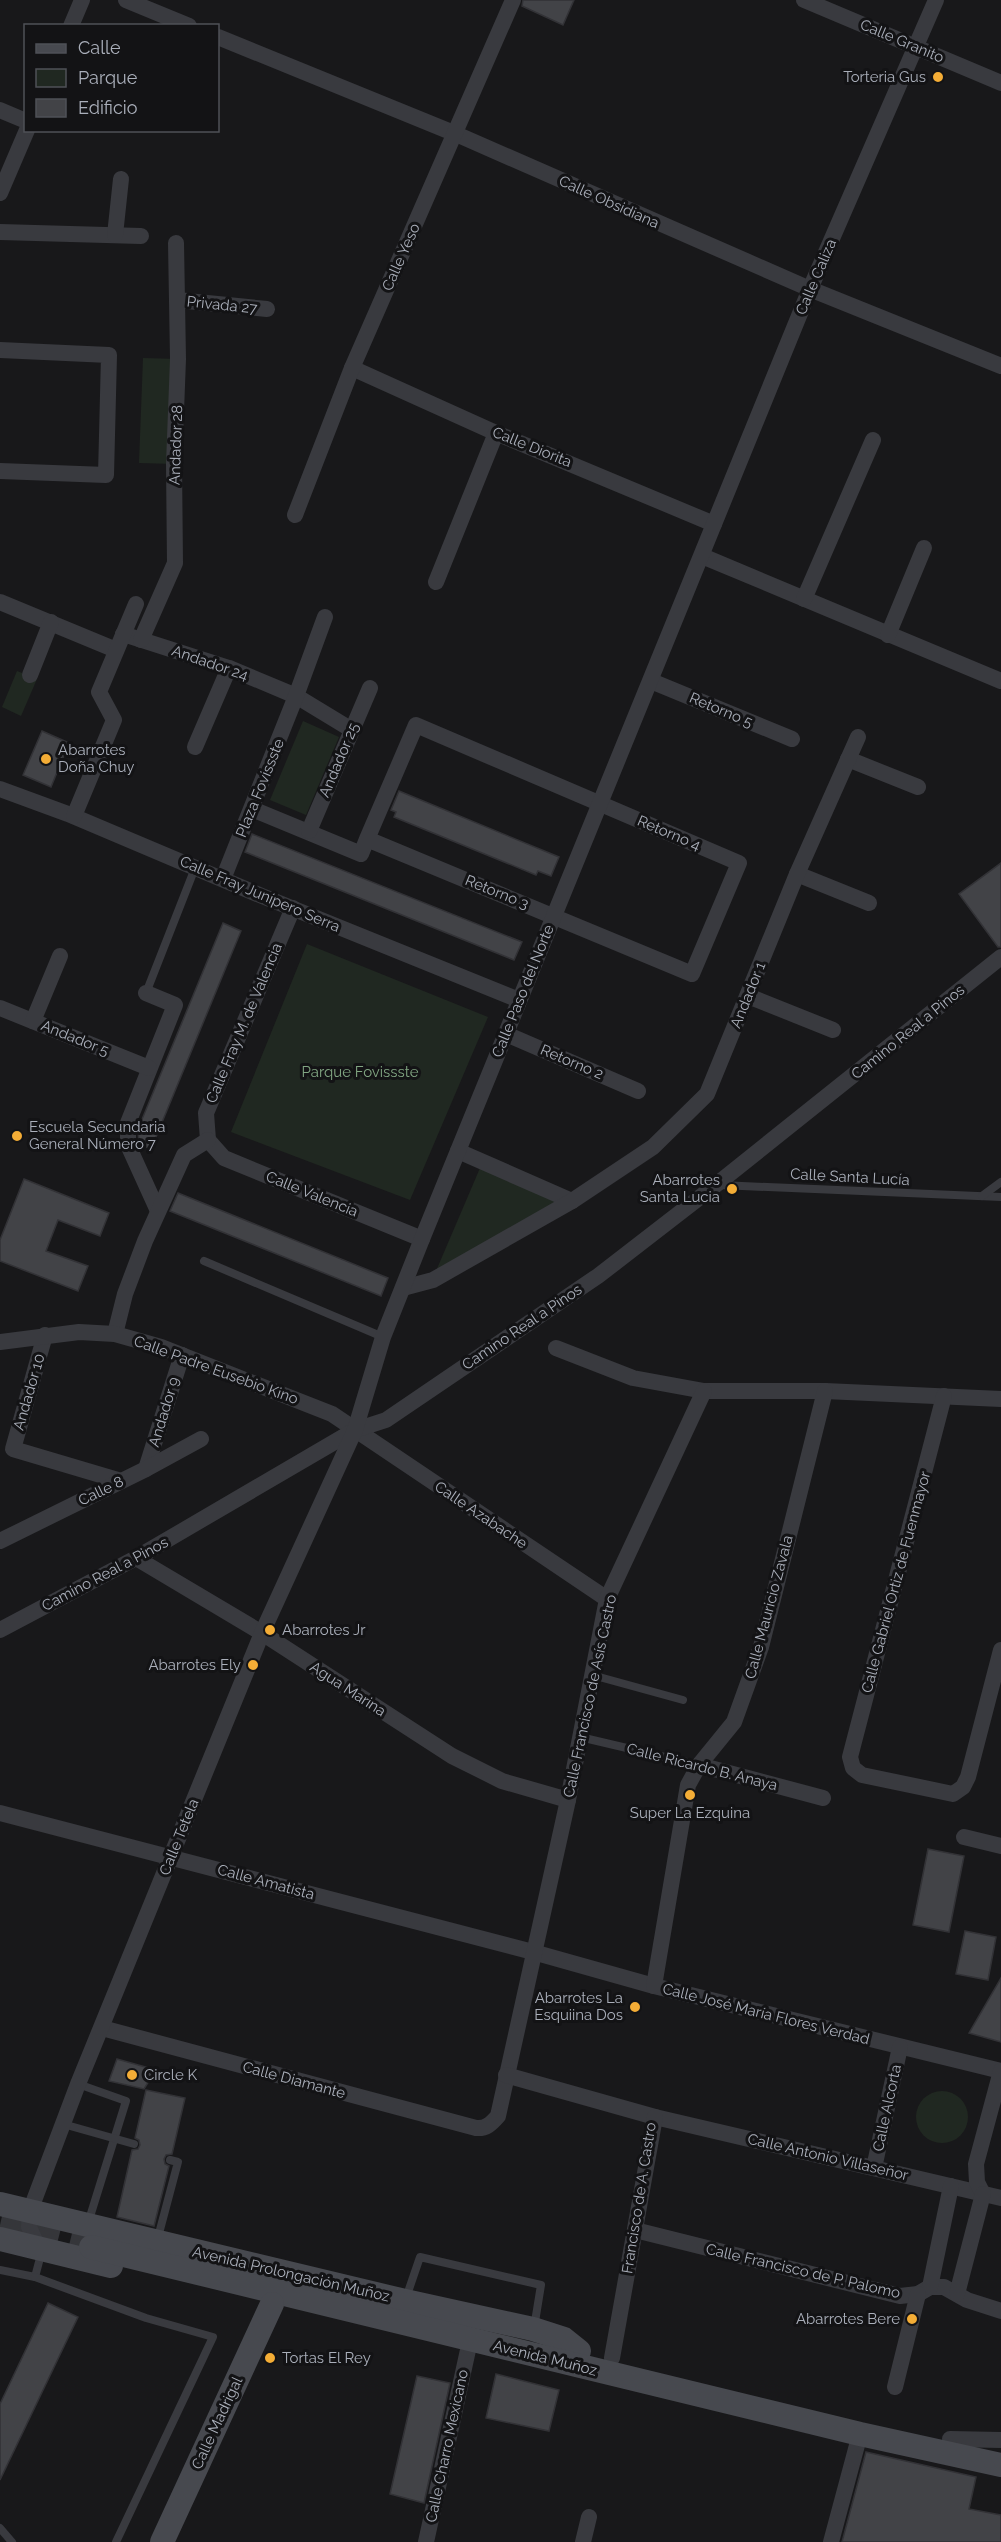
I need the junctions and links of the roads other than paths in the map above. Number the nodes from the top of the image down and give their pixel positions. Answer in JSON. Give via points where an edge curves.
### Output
{"nodes":[{"id":1,"x":82,"y":0,"type":"edge"},
{"id":2,"x":126,"y":0,"type":"edge"},
{"id":3,"x":513,"y":0,"type":"edge"},
{"id":4,"x":804,"y":0,"type":"edge"},
{"id":5,"x":936,"y":0,"type":"edge"},
{"id":6,"x":72,"y":24,"type":"edge"},
{"id":7,"x":184,"y":24,"type":"edge"},
{"id":8,"x":219,"y":37,"type":"edge"},
{"id":9,"x":916,"y":47,"type":"junction"},
{"id":10,"x":1001,"y":83,"type":"edge"},
{"id":11,"x":0,"y":110,"type":"edge"},
{"id":12,"x":24,"y":120,"type":"edge"},
{"id":13,"x":26,"y":132,"type":"edge"},
{"id":14,"x":456,"y":134,"type":"junction"},
{"id":15,"x":121,"y":179,"type":"dead end"},
{"id":16,"x":0,"y":194,"type":"edge"},
{"id":17,"x":0,"y":232,"type":"edge"},
{"id":18,"x":115,"y":235,"type":"junction"},
{"id":19,"x":141,"y":236,"type":"dead end"},
{"id":20,"x":176,"y":243,"type":"dead end"},
{"id":21,"x":810,"y":289,"type":"junction"},
{"id":22,"x":177,"y":300,"type":"junction"},
{"id":23,"x":267,"y":309,"type":"dead end"},
{"id":24,"x":0,"y":350,"type":"edge"},
{"id":25,"x":1001,"y":366,"type":"edge"},
{"id":26,"x":352,"y":368,"type":"junction"},
{"id":27,"x":496,"y":433,"type":"junction"},
{"id":28,"x":873,"y":440,"type":"dead end"},
{"id":29,"x":0,"y":471,"type":"edge"},
{"id":30,"x":295,"y":515,"type":"dead end"},
{"id":31,"x":714,"y":524,"type":"junction"},
{"id":32,"x":924,"y":548,"type":"dead end"},
{"id":33,"x":702,"y":556,"type":"junction"},
{"id":34,"x":436,"y":582,"type":"dead end"},
{"id":35,"x":804,"y":599,"type":"junction"},
{"id":36,"x":0,"y":602,"type":"edge"},
{"id":37,"x":136,"y":604,"type":"dead end"},
{"id":38,"x":325,"y":617,"type":"dead end"},
{"id":39,"x":51,"y":622,"type":"junction"},
{"id":40,"x":888,"y":635,"type":"junction"},
{"id":41,"x":141,"y":640,"type":"junction"},
{"id":42,"x":120,"y":642,"type":"junction"},
{"id":43,"x":229,"y":668,"type":"junction"},
{"id":44,"x":30,"y":675,"type":"dead end"},
{"id":45,"x":651,"y":681,"type":"junction"},
{"id":46,"x":1001,"y":681,"type":"edge"},
{"id":47,"x":370,"y":688,"type":"dead end"},
{"id":48,"x":296,"y":696,"type":"junction"},
{"id":49,"x":352,"y":730,"type":"junction"},
{"id":50,"x":858,"y":737,"type":"dead end"},
{"id":51,"x":792,"y":739,"type":"dead end"},
{"id":52,"x":195,"y":747,"type":"dead end"},
{"id":53,"x":848,"y":759,"type":"junction"},
{"id":54,"x":918,"y":787,"type":"dead end"},
{"id":55,"x":0,"y":789,"type":"edge"},
{"id":56,"x":600,"y":803,"type":"junction"},
{"id":57,"x":252,"y":809,"type":"junction"},
{"id":58,"x":74,"y":816,"type":"junction"},
{"id":59,"x":309,"y":831,"type":"junction"},
{"id":60,"x":367,"y":839,"type":"junction"},
{"id":61,"x":195,"y":868,"type":"junction"},
{"id":62,"x":797,"y":874,"type":"junction"},
{"id":63,"x":223,"y":879,"type":"junction"},
{"id":64,"x":869,"y":903,"type":"dead end"},
{"id":65,"x":293,"y":908,"type":"junction"},
{"id":66,"x":554,"y":915,"type":"junction"},
{"id":67,"x":60,"y":956,"type":"dead end"},
{"id":68,"x":1001,"y":957,"type":"edge"},
{"id":69,"x":692,"y":974,"type":"joint"},
{"id":70,"x":146,"y":993,"type":"joint"},
{"id":71,"x":748,"y":996,"type":"junction"},
{"id":72,"x":519,"y":1000,"type":"junction"},
{"id":73,"x":0,"y":1008,"type":"edge"},
{"id":74,"x":33,"y":1021,"type":"junction"},
{"id":75,"x":833,"y":1030,"type":"dead end"},
{"id":76,"x":506,"y":1034,"type":"junction"},
{"id":77,"x":149,"y":1068,"type":"junction"},
{"id":78,"x":638,"y":1091,"type":"dead end"},
{"id":79,"x":208,"y":1140,"type":"junction"},
{"id":80,"x":458,"y":1151,"type":"junction"},
{"id":81,"x":1001,"y":1182,"type":"edge"},
{"id":82,"x":717,"y":1185,"type":"junction"},
{"id":83,"x":982,"y":1196,"type":"junction"},
{"id":84,"x":1001,"y":1197,"type":"edge"},
{"id":85,"x":572,"y":1201,"type":"junction"},
{"id":86,"x":158,"y":1211,"type":"junction"},
{"id":87,"x":422,"y":1239,"type":"junction"},
{"id":88,"x":204,"y":1261,"type":"dead end"},
{"id":89,"x":403,"y":1288,"type":"junction"},
{"id":90,"x":115,"y":1334,"type":"junction"},
{"id":91,"x":45,"y":1335,"type":"junction"},
{"id":92,"x":383,"y":1337,"type":"junction"},
{"id":93,"x":0,"y":1342,"type":"edge"},
{"id":94,"x":556,"y":1348,"type":"dead end"},
{"id":95,"x":182,"y":1355,"type":"junction"},
{"id":96,"x":825,"y":1390,"type":"junction"},
{"id":97,"x":704,"y":1391,"type":"junction"},
{"id":98,"x":944,"y":1396,"type":"junction"},
{"id":99,"x":1001,"y":1399,"type":"edge"},
{"id":100,"x":355,"y":1430,"type":"junction"},
{"id":101,"x":201,"y":1438,"type":"dead end"},
{"id":102,"x":146,"y":1469,"type":"junction"},
{"id":103,"x":121,"y":1481,"type":"junction"},
{"id":104,"x":0,"y":1541,"type":"edge"},
{"id":105,"x":136,"y":1558,"type":"junction"},
{"id":106,"x":607,"y":1599,"type":"junction"},
{"id":107,"x":0,"y":1630,"type":"edge"},
{"id":108,"x":262,"y":1633,"type":"junction"},
{"id":109,"x":1001,"y":1650,"type":"edge"},
{"id":110,"x":592,"y":1675,"type":"junction"},
{"id":111,"x":683,"y":1700,"type":"dead end"},
{"id":112,"x":580,"y":1737,"type":"junction"},
{"id":113,"x":699,"y":1765,"type":"junction"},
{"id":114,"x":823,"y":1798,"type":"dead end"},
{"id":115,"x":568,"y":1800,"type":"junction"},
{"id":116,"x":0,"y":1813,"type":"edge"},
{"id":117,"x":964,"y":1837,"type":"dead end"},
{"id":118,"x":1001,"y":1846,"type":"edge"},
{"id":119,"x":171,"y":1857,"type":"junction"},
{"id":120,"x":533,"y":1952,"type":"junction"},
{"id":121,"x":654,"y":1986,"type":"junction"},
{"id":122,"x":102,"y":2028,"type":"junction"},
{"id":123,"x":900,"y":2047,"type":"junction"},
{"id":124,"x":1001,"y":2071,"type":"edge"},
{"id":125,"x":506,"y":2075,"type":"junction"},
{"id":126,"x":78,"y":2084,"type":"junction"},
{"id":127,"x":655,"y":2117,"type":"junction"},
{"id":128,"x":63,"y":2124,"type":"junction"},
{"id":129,"x":487,"y":2127,"type":"joint"},
{"id":130,"x":114,"y":2138,"type":"junction"},
{"id":131,"x":134,"y":2144,"type":"dead end"},
{"id":132,"x":171,"y":2160,"type":"dead end"},
{"id":133,"x":874,"y":2168,"type":"junction"},
{"id":134,"x":951,"y":2186,"type":"junction"},
{"id":135,"x":983,"y":2194,"type":"junction"},
{"id":136,"x":1001,"y":2198,"type":"edge"},
{"id":137,"x":0,"y":2204,"type":"edge"},
{"id":138,"x":30,"y":2211,"type":"junction"},
{"id":139,"x":635,"y":2230,"type":"junction"},
{"id":140,"x":90,"y":2237,"type":"junction"},
{"id":141,"x":0,"y":2239,"type":"edge"},
{"id":142,"x":157,"y":2243,"type":"junction"},
{"id":143,"x":39,"y":2249,"type":"junction"},
{"id":144,"x":0,"y":2270,"type":"edge"},
{"id":145,"x":35,"y":2277,"type":"junction"},
{"id":146,"x":924,"y":2290,"type":"junction"},
{"id":147,"x":957,"y":2294,"type":"junction"},
{"id":148,"x":405,"y":2301,"type":"junction"},
{"id":149,"x":272,"y":2304,"type":"junction"},
{"id":150,"x":1001,"y":2311,"type":"edge"},
{"id":151,"x":534,"y":2329,"type":"junction"},
{"id":152,"x":468,"y":2350,"type":"junction"},
{"id":153,"x":576,"y":2358,"type":"junction"},
{"id":154,"x":612,"y":2358,"type":"junction"},
{"id":155,"x":895,"y":2387,"type":"dead end"},
{"id":156,"x":860,"y":2434,"type":"junction"},
{"id":157,"x":1001,"y":2440,"type":"edge"},
{"id":158,"x":951,"y":2446,"type":"junction"},
{"id":159,"x":1001,"y":2451,"type":"edge"},
{"id":160,"x":1001,"y":2465,"type":"edge"},
{"id":161,"x":1001,"y":2474,"type":"edge"},
{"id":162,"x":589,"y":2517,"type":"dead end"},
{"id":163,"x":0,"y":2528,"type":"edge"},
{"id":164,"x":12,"y":2542,"type":"edge"},
{"id":165,"x":116,"y":2542,"type":"edge"},
{"id":166,"x":162,"y":2542,"type":"edge"},
{"id":167,"x":426,"y":2542,"type":"edge"},
{"id":168,"x":583,"y":2542,"type":"edge"},
{"id":169,"x":831,"y":2542,"type":"edge"}],
"edges":[{"from":1,"to":6,"type":"street"},
{"from":2,"to":7,"type":"street"},
{"from":3,"to":14,"type":"street","name":"Calle Yeso"},
{"from":4,"to":9,"type":"street","name":"Calle Granito"},
{"from":5,"to":9,"type":"street","name":"Calle Caliza"},
{"from":8,"to":14,"type":"street","name":"Calle Obsidiana"},
{"from":9,"to":10,"type":"street","name":"Calle Granito"},
{"from":9,"to":21,"type":"street","name":"Calle Caliza"},
{"from":11,"to":12,"type":"street"},
{"from":13,"to":16,"type":"street"},
{"from":14,"to":21,"type":"street","name":"Calle Obsidiana"},
{"from":14,"to":26,"type":"street","name":"Calle Yeso"},
{"from":15,"to":18,"type":"street"},
{"from":17,"to":18,"type":"street"},
{"from":18,"to":19,"type":"street"},
{"from":20,"to":22,"type":"street","name":"Andador 28"},
{"from":21,"to":25,"type":"street","name":"Calle Obsidiana"},
{"from":21,"to":31,"type":"street","name":"Calle Caliza"},
{"from":22,"to":23,"type":"street","name":"Privada 27"},
{"from":22,"to":41,"type":"street","name":"Andador 28","via":[[175,563]]},
{"from":24,"to":29,"type":"street","via":[[109,356],[106,475]]},
{"from":26,"to":27,"type":"street","name":"Calle Diorita"},
{"from":26,"to":30,"type":"street","name":"Calle Yeso"},
{"from":27,"to":31,"type":"street","name":"Calle Diorita"},
{"from":27,"to":34,"type":"street"},
{"from":28,"to":35,"type":"street"},
{"from":31,"to":33,"type":"street","name":"Calle Caliza"},
{"from":32,"to":40,"type":"street"},
{"from":33,"to":35,"type":"street"},
{"from":33,"to":45,"type":"street","name":"Calle Paso del Norte"},
{"from":35,"to":40,"type":"street"},
{"from":36,"to":39,"type":"street","name":"Andador 24"},
{"from":37,"to":42,"type":"street"},
{"from":38,"to":48,"type":"street","name":"Plaza Fovissste"},
{"from":39,"to":42,"type":"street","name":"Andador 24"},
{"from":39,"to":44,"type":"street"},
{"from":40,"to":46,"type":"street"},
{"from":41,"to":42,"type":"street","name":"Andador 24"},
{"from":41,"to":43,"type":"street","name":"Andador 24"},
{"from":42,"to":58,"type":"street","via":[[99,692],[114,720]]},
{"from":43,"to":48,"type":"street","name":"Andador 24"},
{"from":43,"to":52,"type":"street"},
{"from":45,"to":51,"type":"street","name":"Retorno 5"},
{"from":45,"to":56,"type":"street","name":"Calle Paso del Norte"},
{"from":47,"to":49,"type":"street","name":"Andador 25"},
{"from":48,"to":49,"type":"street","name":"Andador 24"},
{"from":48,"to":57,"type":"street","name":"Plaza Fovissste"},
{"from":49,"to":59,"type":"street","name":"Andador 25"},
{"from":50,"to":53,"type":"street","name":"Andador 1"},
{"from":53,"to":54,"type":"street"},
{"from":53,"to":62,"type":"street","name":"Andador 1"},
{"from":55,"to":58,"type":"street","name":"Calle Fray Junípero Serra"},
{"from":56,"to":60,"type":"street","name":"Retorno 4","via":[[416,725]]},
{"from":56,"to":66,"type":"street","name":"Calle Paso del Norte"},
{"from":56,"to":69,"type":"street","name":"Retorno 4","via":[[739,863]]},
{"from":57,"to":59,"type":"street"},
{"from":57,"to":63,"type":"street","name":"Plaza Fovissste"},
{"from":58,"to":61,"type":"street","name":"Calle Fray Junípero Serra"},
{"from":59,"to":60,"type":"street","via":[[361,854]]},
{"from":60,"to":66,"type":"street","name":"Retorno 3"},
{"from":61,"to":63,"type":"street","name":"Calle Fray Junípero Serra"},
{"from":61,"to":70,"type":"lane"},
{"from":62,"to":64,"type":"street"},
{"from":62,"to":71,"type":"street","name":"Andador 1"},
{"from":63,"to":65,"type":"street","name":"Calle Fray Junípero Serra"},
{"from":65,"to":72,"type":"street","name":"Calle Fray Junípero Serra"},
{"from":65,"to":79,"type":"street","name":"Calle Fray M. de Valencia","via":[[206,1113]]},
{"from":66,"to":69,"type":"street","name":"Retorno 3"},
{"from":66,"to":72,"type":"street","name":"Calle Paso del Norte"},
{"from":67,"to":74,"type":"street"},
{"from":68,"to":82,"type":"street","name":"Camino Real a Pinos"},
{"from":70,"to":77,"type":"street","via":[[175,1005]]},
{"from":71,"to":75,"type":"street"},
{"from":71,"to":85,"type":"street","name":"Andador 1","via":[[707,1094],[653,1148]]},
{"from":72,"to":76,"type":"street","name":"Calle Paso del Norte"},
{"from":73,"to":74,"type":"street","name":"Andador 5"},
{"from":74,"to":77,"type":"street","name":"Andador 5"},
{"from":76,"to":78,"type":"street","name":"Retorno 2"},
{"from":76,"to":80,"type":"street","name":"Calle Paso del Norte"},
{"from":77,"to":86,"type":"street","via":[[128,1123],[128,1144]]},
{"from":79,"to":86,"type":"street","via":[[184,1155]]},
{"from":79,"to":87,"type":"street","name":"Calle Valencia","via":[[224,1158]]},
{"from":80,"to":85,"type":"street"},
{"from":80,"to":87,"type":"street","name":"Calle Paso del Norte"},
{"from":81,"to":83,"type":"lane"},
{"from":82,"to":83,"type":"lane","name":"Calle Santa Lucía"},
{"from":82,"to":100,"type":"street","name":"Camino Real a Pinos","via":[[598,1276],[386,1420]]},
{"from":83,"to":84,"type":"lane","name":"Calle Santa Lucía"},
{"from":85,"to":89,"type":"street","name":"Andador 1","via":[[433,1280]]},
{"from":86,"to":90,"type":"street","via":[[125,1294]]},
{"from":87,"to":89,"type":"street","name":"Calle Paso del Norte"},
{"from":88,"to":92,"type":"lane"},
{"from":89,"to":92,"type":"street","name":"Calle Paso del Norte"},
{"from":90,"to":91,"type":"street","name":"Calle Padre Eusebio Kino"},
{"from":90,"to":95,"type":"street","name":"Calle Padre Eusebio Kino"},
{"from":91,"to":93,"type":"street","name":"Calle Padre Eusebio Kino"},
{"from":91,"to":103,"type":"street","name":"Andador 10","via":[[13,1449]]},
{"from":92,"to":100,"type":"street","name":"Calle Paso del Norte"},
{"from":94,"to":97,"type":"street","via":[[633,1378]]},
{"from":95,"to":100,"type":"street","name":"Calle Padre Eusebio Kino","via":[[332,1414]]},
{"from":95,"to":102,"type":"street","name":"Andador 9"},
{"from":96,"to":97,"type":"street"},
{"from":96,"to":98,"type":"street"},
{"from":96,"to":113,"type":"street","name":"Calle Mauricio Zavala","via":[[761,1647],[734,1722]]},
{"from":97,"to":106,"type":"street","name":"Calle Francisco de Asís Castro"},
{"from":98,"to":99,"type":"street"},
{"from":98,"to":109,"type":"street","name":"Calle Gabriel Ortiz de Fuenmayor","via":[[850,1757],[854,1768],[862,1775],[953,1794],[963,1787]]},
{"from":100,"to":105,"type":"street","name":"Camino Real a Pinos"},
{"from":100,"to":106,"type":"street","name":"Calle Azabache"},
{"from":100,"to":108,"type":"street","name":"Calle Tetela"},
{"from":101,"to":102,"type":"street","name":"Calle 8"},
{"from":102,"to":103,"type":"street","name":"Calle 8"},
{"from":103,"to":104,"type":"street","name":"Calle 8"},
{"from":105,"to":107,"type":"street","name":"Camino Real a Pinos"},
{"from":105,"to":108,"type":"street","name":"Agua Marina"},
{"from":106,"to":110,"type":"street","name":"Calle Francisco de Asís Castro"},
{"from":108,"to":115,"type":"street","name":"Agua Marina","via":[[452,1756],[502,1781]]},
{"from":108,"to":119,"type":"street","name":"Calle Tetela"},
{"from":110,"to":111,"type":"lane"},
{"from":110,"to":112,"type":"street","name":"Calle Francisco de Asís Castro"},
{"from":112,"to":113,"type":"lane","name":"Calle Ricardo B. Anaya"},
{"from":112,"to":115,"type":"street","name":"Calle Francisco de Asís Castro"},
{"from":113,"to":114,"type":"street","name":"Calle Ricardo B. Anaya"},
{"from":113,"to":121,"type":"street","name":"Calle Mauricio Zavala","via":[[688,1785],[681,1818]]},
{"from":115,"to":120,"type":"street","name":"Calle Francisco de Asís Castro"},
{"from":116,"to":119,"type":"street","name":"Calle Amatista"},
{"from":117,"to":118,"type":"street"},
{"from":119,"to":120,"type":"street","name":"Calle Amatista"},
{"from":119,"to":122,"type":"street","name":"Calle Tetela"},
{"from":120,"to":121,"type":"street","name":"Calle José María Flores Verdad"},
{"from":120,"to":125,"type":"street","name":"Calle Francisco de Asís Castro"},
{"from":121,"to":123,"type":"street","name":"Calle José María Flores Verdad"},
{"from":122,"to":126,"type":"street","name":"Calle Tetela"},
{"from":122,"to":129,"type":"street","name":"Calle Diamante","via":[[476,2128]]},
{"from":123,"to":124,"type":"street","name":"Calle José María Flores Verdad"},
{"from":123,"to":133,"type":"street","name":"Calle Alcorta"},
{"from":124,"to":135,"type":"street","via":[[976,2164],[977,2182]]},
{"from":125,"to":127,"type":"street","name":"Francisco de A. Castro"},
{"from":125,"to":129,"type":"street","name":"Calle Francisco de Asís Castro","via":[[498,2116]]},
{"from":126,"to":128,"type":"street","name":"Calle Tetela"},
{"from":126,"to":130,"type":"lane","via":[[126,2101]]},
{"from":127,"to":133,"type":"street","name":"Calle Antonio Villaseñor"},
{"from":127,"to":139,"type":"street","name":"Francisco de A. Castro"},
{"from":128,"to":130,"type":"lane"},
{"from":128,"to":138,"type":"street","name":"Calle Tetela"},
{"from":130,"to":131,"type":"lane"},
{"from":130,"to":140,"type":"lane"},
{"from":132,"to":142,"type":"lane","via":[[178,2162]]},
{"from":133,"to":134,"type":"street","name":"Calle Antonio Villaseñor"},
{"from":134,"to":135,"type":"street","name":"Calle Antonio Villaseñor"},
{"from":134,"to":146,"type":"street"},
{"from":135,"to":136,"type":"street","name":"Calle Antonio Villaseñor"},
{"from":135,"to":147,"type":"street"},
{"from":137,"to":138,"type":"street","name":"Avenida Prolongación Muñoz"},
{"from":138,"to":140,"type":"street","name":"Avenida Prolongación Muñoz"},
{"from":138,"to":143,"type":"street","via":[[29,2227]]},
{"from":139,"to":146,"type":"street","name":"Calle Francisco de P. Palomo","via":[[900,2296]]},
{"from":139,"to":154,"type":"street","name":"Francisco de A. Castro"},
{"from":140,"to":142,"type":"street","name":"Avenida Prolongación Muñoz"},
{"from":140,"to":153,"type":"street","name":"Avenida Muñoz"},
{"from":141,"to":143,"type":"street"},
{"from":142,"to":148,"type":"street","name":"Avenida Prolongación Muñoz"},
{"from":143,"to":145,"type":"lane"},
{"from":143,"to":149,"type":"street"},
{"from":144,"to":145,"type":"lane"},
{"from":145,"to":165,"type":"lane","via":[[146,2318],[213,2337]]},
{"from":146,"to":147,"type":"street","name":"Calle Francisco de P. Palomo","via":[[944,2287]]},
{"from":146,"to":155,"type":"street"},
{"from":147,"to":150,"type":"street","name":"Calle Francisco de P. Palomo"},
{"from":148,"to":151,"type":"street","name":"Avenida Prolongación Muñoz"},
{"from":148,"to":151,"type":"lane","via":[[420,2257],[541,2285]]},
{"from":149,"to":152,"type":"street"},
{"from":149,"to":166,"type":"street","name":"Calle Madrigal"},
{"from":151,"to":153,"type":"street","name":"Avenida Prolongación Muñoz","via":[[564,2339]]},
{"from":152,"to":153,"type":"street","via":[[558,2368]]},
{"from":152,"to":167,"type":"street","name":"Calle Charro Mexicano"},
{"from":153,"to":154,"type":"street","name":"Avenida Muñoz"},
{"from":153,"to":156,"type":"street","name":"Avenida Muñoz"},
{"from":154,"to":158,"type":"street","name":"Avenida Muñoz"},
{"from":156,"to":158,"type":"street","name":"Avenida Muñoz"},
{"from":156,"to":169,"type":"street"},
{"from":157,"to":158,"type":"street"},
{"from":158,"to":159,"type":"street","name":"Avenida Muñoz"},
{"from":158,"to":160,"type":"street","name":"Avenida Muñoz"},
{"from":158,"to":161,"type":"street"},
{"from":162,"to":168,"type":"street"},
{"from":163,"to":164,"type":"lane"}]}
